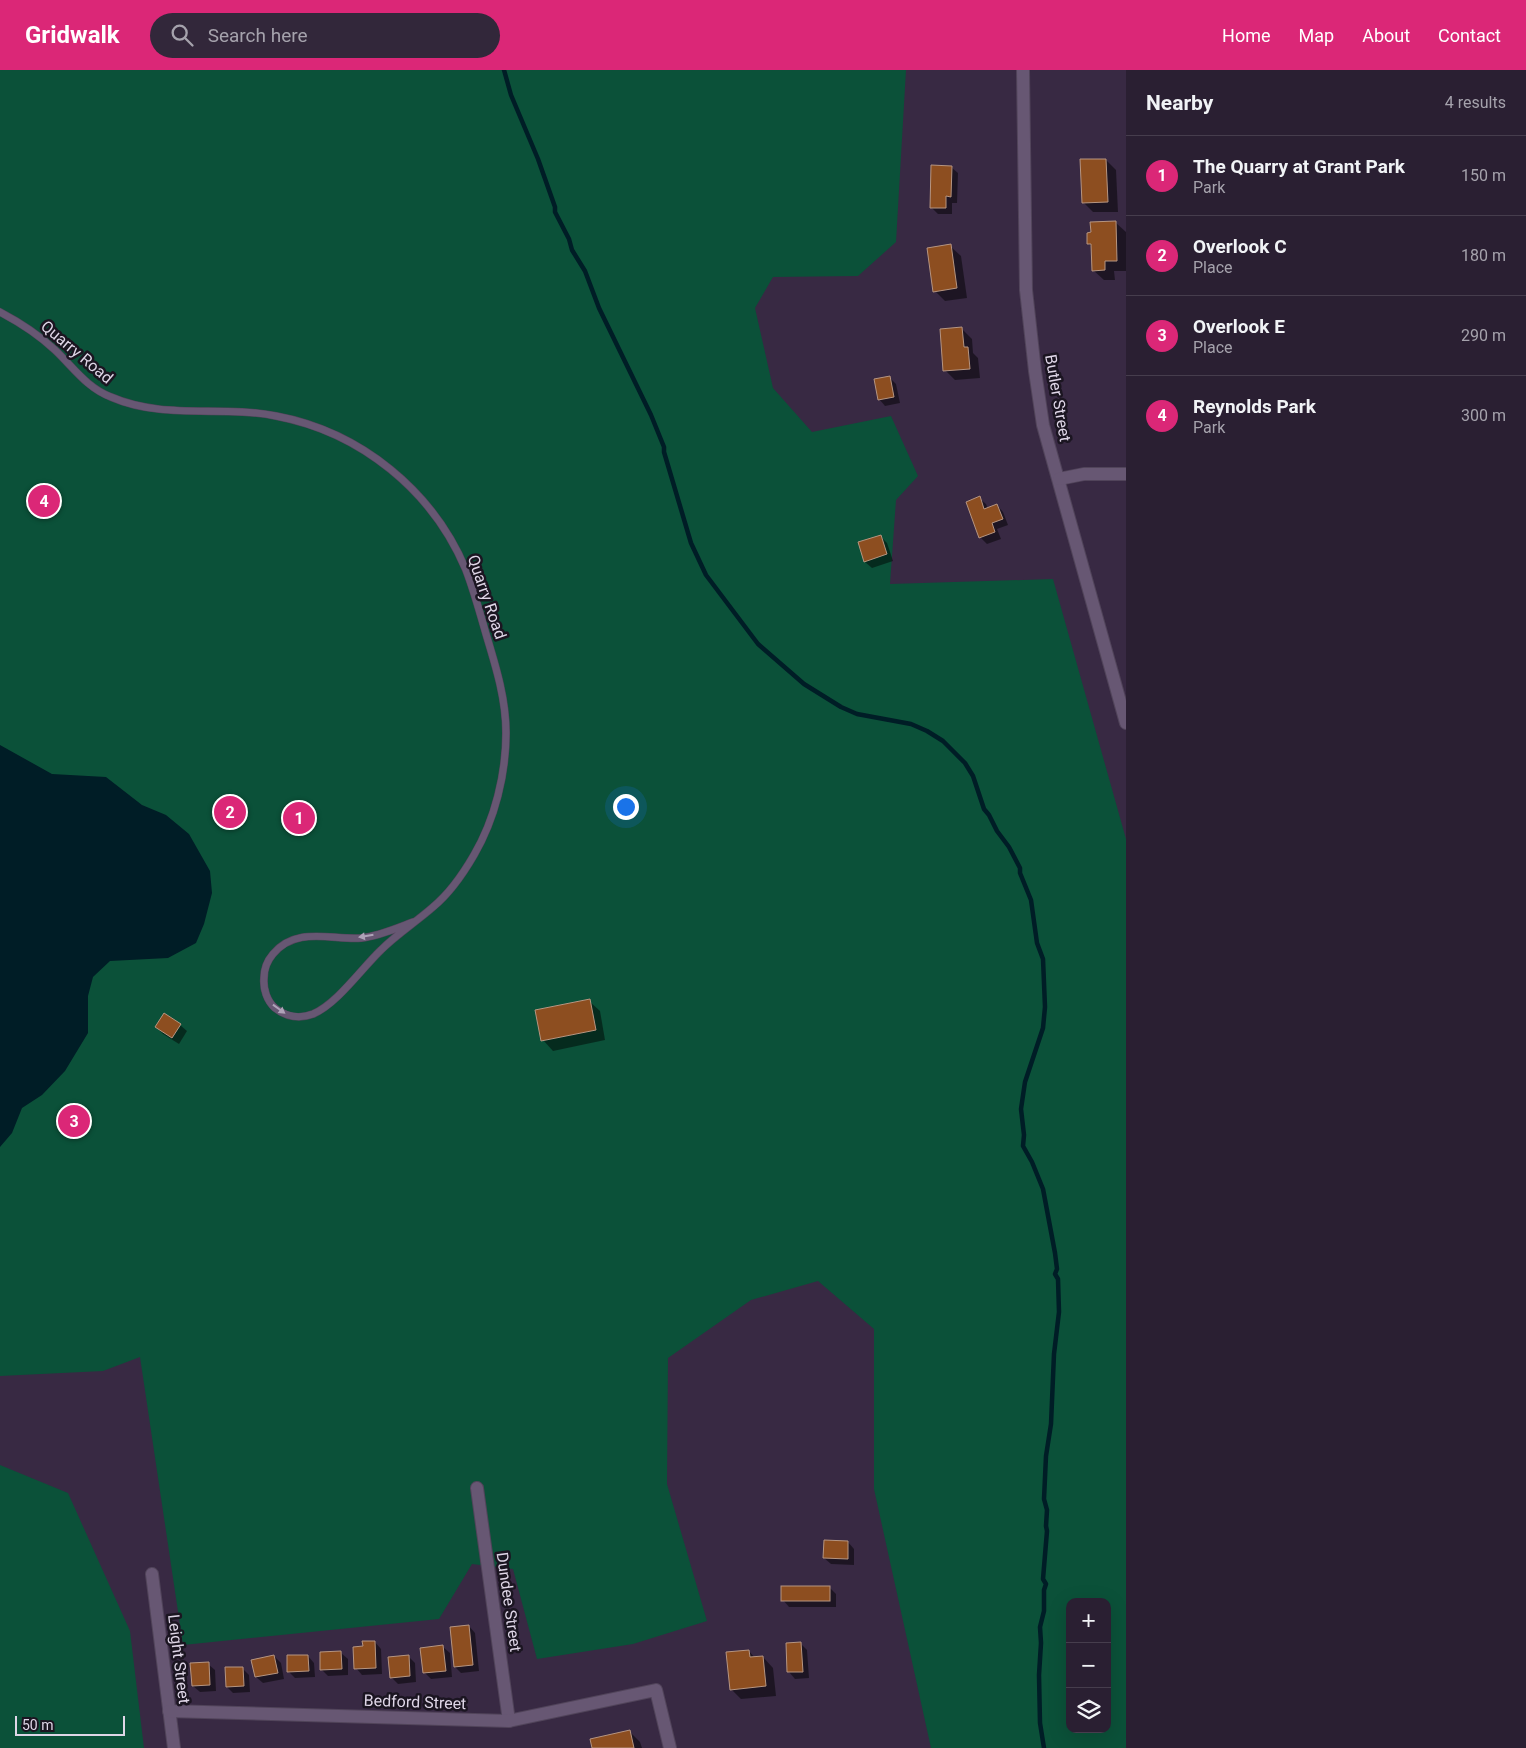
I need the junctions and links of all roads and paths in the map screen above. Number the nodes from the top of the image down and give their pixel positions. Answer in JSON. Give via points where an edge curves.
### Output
{"nodes":[{"id":1,"x":1023,"y":70,"type":"edge"},
{"id":2,"x":0,"y":312,"type":"edge"},
{"id":3,"x":1126,"y":474,"type":"edge"},
{"id":4,"x":1059,"y":479,"type":"junction"},
{"id":5,"x":1126,"y":722,"type":"edge"},
{"id":6,"x":413,"y":922,"type":"junction"},
{"id":7,"x":477,"y":1488,"type":"dead end"},
{"id":8,"x":152,"y":1574,"type":"dead end"},
{"id":9,"x":170,"y":1711,"type":"junction"},
{"id":10,"x":509,"y":1721,"type":"junction"},
{"id":11,"x":174,"y":1748,"type":"edge"},
{"id":12,"x":670,"y":1748,"type":"edge"}],
"edges":[{"from":1,"to":4,"type":"street","name":"Butler Street","via":[[1026,290],[1043,425]]},
{"from":2,"to":6,"type":"lane","name":"Quarry Road","via":[[52,348],[91,387],[108,397],[156,410],[251,412],[278,416],[343,437],[390,468],[437,518],[466,571],[479,610],[502,693],[506,743],[497,797],[488,827],[475,853],[450,890]]},
{"from":3,"to":4,"type":"street","via":[[1084,474]]},
{"from":4,"to":5,"type":"street","name":"Butler Street"},
{"from":6,"to":6,"type":"lane","name":"Quarry Road","one_way":true,"via":[[364,938],[309,936],[285,943],[270,958],[264,974],[270,1002],[282,1013],[296,1017],[320,1010]]},
{"from":7,"to":10,"type":"street","name":"Dundee Street"},
{"from":8,"to":9,"type":"street","name":"Leight Street"},
{"from":9,"to":10,"type":"street","name":"Bedford Street"},
{"from":9,"to":11,"type":"street","name":"Leight Street"},
{"from":10,"to":12,"type":"street","name":"Bedford Street","via":[[656,1690]]}]}
